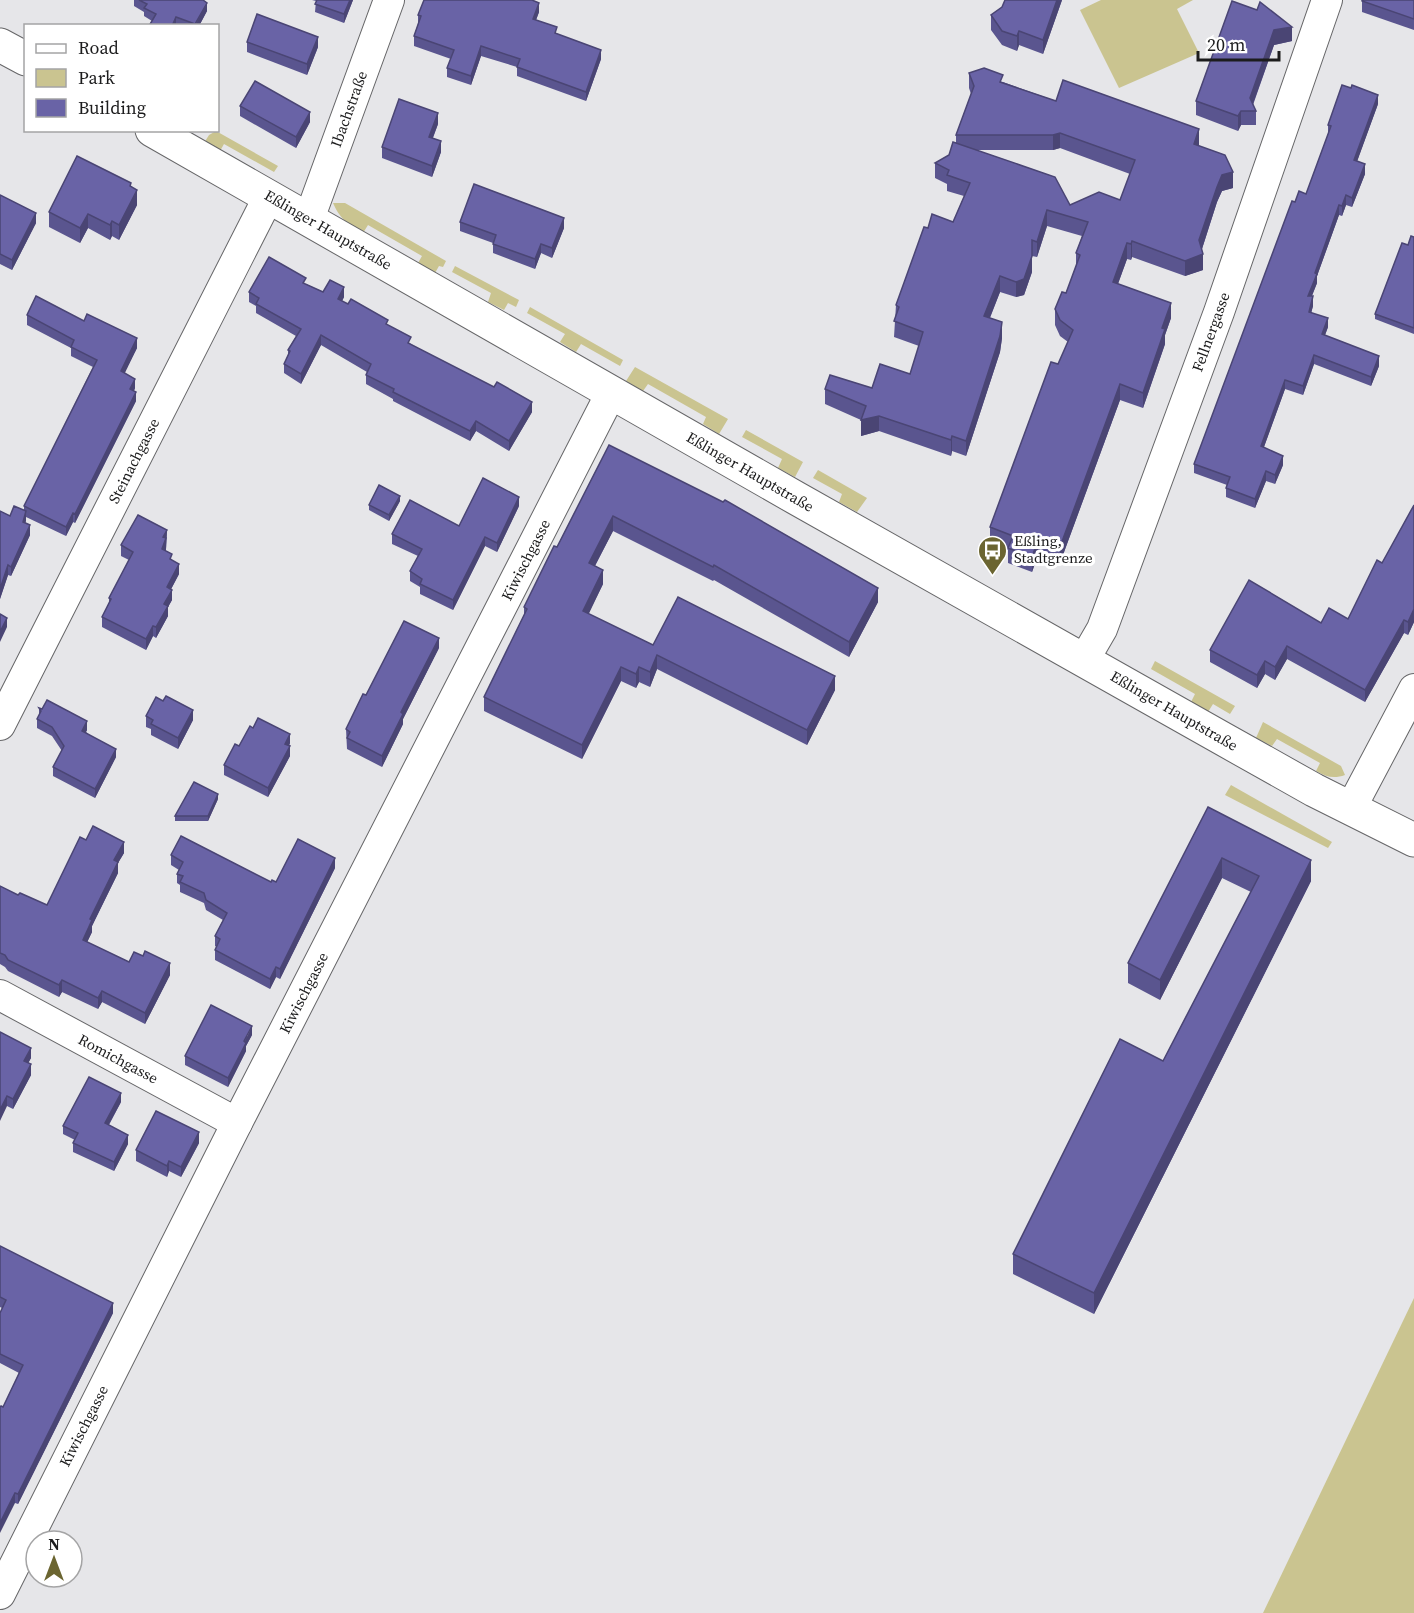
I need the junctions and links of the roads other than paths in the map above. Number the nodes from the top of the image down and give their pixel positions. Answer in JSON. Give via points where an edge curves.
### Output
{"nodes":[{"id":1,"x":389,"y":0,"type":"edge"},
{"id":2,"x":1327,"y":0,"type":"edge"},
{"id":3,"x":0,"y":45,"type":"edge"},
{"id":4,"x":24,"y":58,"type":"edge"},
{"id":5,"x":156,"y":132,"type":"edge"},
{"id":6,"x":269,"y":196,"type":"junction"},
{"id":7,"x":309,"y":219,"type":"junction"},
{"id":8,"x":611,"y":393,"type":"junction"},
{"id":9,"x":1084,"y":660,"type":"junction"},
{"id":10,"x":1414,"y":689,"type":"edge"},
{"id":11,"x":0,"y":725,"type":"edge"},
{"id":12,"x":1351,"y":808,"type":"junction"},
{"id":13,"x":1414,"y":840,"type":"edge"},
{"id":14,"x":0,"y":995,"type":"edge"},
{"id":15,"x":237,"y":1123,"type":"junction"},
{"id":16,"x":0,"y":1594,"type":"edge"}],
"edges":[{"from":1,"to":7,"type":"street","name":"Ibachstraße"},
{"from":2,"to":9,"type":"street","name":"Fellnergasse","via":[[1102,629]]},
{"from":3,"to":4,"type":"main road"},
{"from":5,"to":6,"type":"main road","name":"Eßlinger Hauptstraße"},
{"from":6,"to":7,"type":"main road","name":"Eßlinger Hauptstraße"},
{"from":6,"to":11,"type":"street","name":"Steinachgasse"},
{"from":7,"to":8,"type":"main road","name":"Eßlinger Hauptstraße"},
{"from":8,"to":9,"type":"main road","name":"Eßlinger Hauptstraße"},
{"from":8,"to":15,"type":"street","name":"Kiwischgasse"},
{"from":9,"to":12,"type":"main road","name":"Eßlinger Hauptstraße"},
{"from":10,"to":12,"type":"street"},
{"from":12,"to":13,"type":"main road","name":"Eßlinger Hauptstraße"},
{"from":14,"to":15,"type":"street","name":"Romichgasse"},
{"from":15,"to":16,"type":"street","name":"Kiwischgasse"}]}
